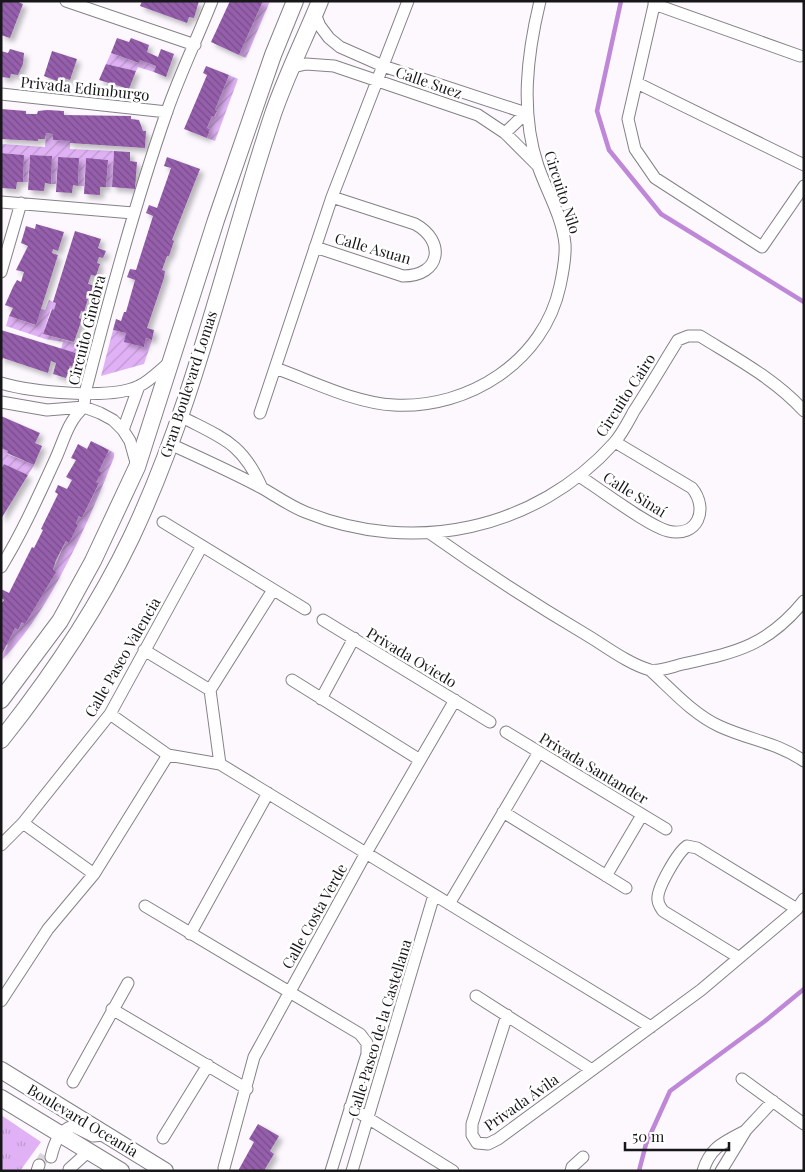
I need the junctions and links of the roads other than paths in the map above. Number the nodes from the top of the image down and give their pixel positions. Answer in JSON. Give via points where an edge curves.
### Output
{"nodes":[{"id":1,"x":66,"y":1,"type":"edge"},
{"id":2,"x":212,"y":1,"type":"edge"},
{"id":3,"x":290,"y":1,"type":"edge"},
{"id":4,"x":295,"y":1,"type":"edge"},
{"id":5,"x":408,"y":1,"type":"edge"},
{"id":6,"x":540,"y":1,"type":"edge"},
{"id":7,"x":655,"y":3,"type":"edge"},
{"id":8,"x":318,"y":7,"type":"edge"},
{"id":9,"x":287,"y":18,"type":"junction"},
{"id":10,"x":195,"y":45,"type":"junction"},
{"id":11,"x":800,"y":56,"type":"dead end"},
{"id":12,"x":383,"y":66,"type":"junction"},
{"id":13,"x":293,"y":67,"type":"junction"},
{"id":14,"x":377,"y":81,"type":"junction"},
{"id":15,"x":637,"y":83,"type":"junction"},
{"id":16,"x":1,"y":94,"type":"edge"},
{"id":17,"x":166,"y":112,"type":"junction"},
{"id":18,"x":526,"y":113,"type":"junction"},
{"id":19,"x":505,"y":132,"type":"junction"},
{"id":20,"x":804,"y":165,"type":"edge"},
{"id":21,"x":538,"y":166,"type":"junction"},
{"id":22,"x":804,"y":186,"type":"edge"},
{"id":23,"x":332,"y":196,"type":"junction"},
{"id":24,"x":1,"y":202,"type":"edge"},
{"id":25,"x":21,"y":203,"type":"junction"},
{"id":26,"x":133,"y":212,"type":"junction"},
{"id":27,"x":316,"y":247,"type":"junction"},
{"id":28,"x":1,"y":272,"type":"edge"},
{"id":29,"x":183,"y":327,"type":"junction"},
{"id":30,"x":204,"y":336,"type":"junction"},
{"id":31,"x":172,"y":361,"type":"junction"},
{"id":32,"x":275,"y":368,"type":"junction"},
{"id":33,"x":1,"y":383,"type":"edge"},
{"id":34,"x":139,"y":386,"type":"junction"},
{"id":35,"x":85,"y":393,"type":"junction"},
{"id":36,"x":1,"y":402,"type":"edge"},
{"id":37,"x":84,"y":408,"type":"junction"},
{"id":38,"x":804,"y":411,"type":"edge"},
{"id":39,"x":260,"y":413,"type":"dead end"},
{"id":40,"x":180,"y":416,"type":"junction"},
{"id":41,"x":123,"y":430,"type":"junction"},
{"id":42,"x":615,"y":442,"type":"junction"},
{"id":43,"x":170,"y":444,"type":"junction"},
{"id":44,"x":137,"y":467,"type":"junction"},
{"id":45,"x":579,"y":476,"type":"junction"},
{"id":46,"x":262,"y":488,"type":"junction"},
{"id":47,"x":163,"y":522,"type":"dead end"},
{"id":48,"x":431,"y":534,"type":"junction"},
{"id":49,"x":202,"y":546,"type":"junction"},
{"id":50,"x":1,"y":567,"type":"edge"},
{"id":51,"x":273,"y":590,"type":"junction"},
{"id":52,"x":804,"y":602,"type":"edge"},
{"id":53,"x":305,"y":609,"type":"dead end"},
{"id":54,"x":323,"y":620,"type":"dead end"},
{"id":55,"x":354,"y":638,"type":"junction"},
{"id":56,"x":144,"y":650,"type":"junction"},
{"id":57,"x":651,"y":671,"type":"junction"},
{"id":58,"x":292,"y":680,"type":"dead end"},
{"id":59,"x":210,"y":690,"type":"junction"},
{"id":60,"x":321,"y":698,"type":"junction"},
{"id":61,"x":1,"y":700,"type":"edge"},
{"id":62,"x":455,"y":700,"type":"junction"},
{"id":63,"x":110,"y":714,"type":"junction"},
{"id":64,"x":490,"y":722,"type":"dead end"},
{"id":65,"x":506,"y":732,"type":"dead end"},
{"id":66,"x":1,"y":740,"type":"edge"},
{"id":67,"x":539,"y":752,"type":"junction"},
{"id":68,"x":168,"y":755,"type":"junction"},
{"id":69,"x":420,"y":760,"type":"junction"},
{"id":70,"x":804,"y":761,"type":"edge"},
{"id":71,"x":220,"y":764,"type":"junction"},
{"id":72,"x":268,"y":793,"type":"junction"},
{"id":73,"x":503,"y":812,"type":"junction"},
{"id":74,"x":642,"y":815,"type":"junction"},
{"id":75,"x":23,"y":823,"type":"junction"},
{"id":76,"x":666,"y":829,"type":"dead end"},
{"id":77,"x":1,"y":845,"type":"edge"},
{"id":78,"x":366,"y":853,"type":"junction"},
{"id":79,"x":94,"y":874,"type":"junction"},
{"id":80,"x":606,"y":876,"type":"junction"},
{"id":81,"x":626,"y":888,"type":"dead end"},
{"id":82,"x":434,"y":895,"type":"junction"},
{"id":83,"x":449,"y":904,"type":"junction"},
{"id":84,"x":800,"y":904,"type":"edge"},
{"id":85,"x":145,"y":906,"type":"dead end"},
{"id":86,"x":190,"y":934,"type":"junction"},
{"id":87,"x":738,"y":957,"type":"junction"},
{"id":88,"x":128,"y":983,"type":"dead end"},
{"id":89,"x":289,"y":993,"type":"junction"},
{"id":90,"x":476,"y":996,"type":"dead end"},
{"id":91,"x":2,"y":997,"type":"edge"},
{"id":92,"x":112,"y":1009,"type":"junction"},
{"id":93,"x":507,"y":1016,"type":"junction"},
{"id":94,"x":650,"y":1027,"type":"junction"},
{"id":95,"x":208,"y":1065,"type":"junction"},
{"id":96,"x":1,"y":1070,"type":"edge"},
{"id":97,"x":592,"y":1070,"type":"junction"},
{"id":98,"x":742,"y":1079,"type":"dead end"},
{"id":99,"x":72,"y":1082,"type":"dead end"},
{"id":100,"x":247,"y":1089,"type":"junction"},
{"id":101,"x":1,"y":1098,"type":"edge"},
{"id":102,"x":773,"y":1101,"type":"junction"},
{"id":103,"x":350,"y":1107,"type":"junction"},
{"id":104,"x":368,"y":1118,"type":"junction"},
{"id":105,"x":804,"y":1124,"type":"edge"},
{"id":106,"x":746,"y":1130,"type":"junction"},
{"id":107,"x":106,"y":1135,"type":"junction"},
{"id":108,"x":163,"y":1138,"type":"dead end"},
{"id":109,"x":53,"y":1148,"type":"junction"},
{"id":110,"x":584,"y":1157,"type":"dead end"},
{"id":111,"x":79,"y":1163,"type":"edge"},
{"id":112,"x":224,"y":1168,"type":"dead end"},
{"id":113,"x":121,"y":1171,"type":"edge"},
{"id":114,"x":165,"y":1171,"type":"edge"},
{"id":115,"x":331,"y":1171,"type":"edge"},
{"id":116,"x":352,"y":1171,"type":"edge"},
{"id":117,"x":453,"y":1171,"type":"edge"},
{"id":118,"x":570,"y":1171,"type":"edge"},
{"id":119,"x":703,"y":1171,"type":"edge"},
{"id":120,"x":721,"y":1171,"type":"edge"}],
"edges":[{"from":1,"to":10,"type":"street"},
{"from":2,"to":10,"type":"street","name":"Privada Edimburgo"},
{"from":3,"to":9,"type":"street"},
{"from":4,"to":9,"type":"main road","name":"Gran Boulevard Lomas"},
{"from":5,"to":12,"type":"street"},
{"from":6,"to":18,"type":"street","name":"Circuito Nilo","via":[[529,66]]},
{"from":7,"to":11,"type":"street"},
{"from":7,"to":15,"type":"street"},
{"from":8,"to":12,"type":"street","name":"Calle Suez","via":[[320,26],[329,38]]},
{"from":8,"to":13,"type":"main road","name":"Gran Boulevard Lomas"},
{"from":9,"to":29,"type":"main road","name":"Gran Boulevard Lomas"},
{"from":10,"to":17,"type":"street","name":"Privada Edimburgo"},
{"from":12,"to":14,"type":"street"},
{"from":12,"to":18,"type":"street","name":"Calle Suez"},
{"from":13,"to":14,"type":"street","name":"Calle Suez","via":[[306,64],[334,66]]},
{"from":13,"to":30,"type":"main road","name":"Gran Boulevard Lomas","via":[[274,112]]},
{"from":14,"to":19,"type":"street","name":"Calle Suez","via":[[478,115]]},
{"from":14,"to":23,"type":"street"},
{"from":15,"to":20,"type":"street"},
{"from":15,"to":22,"type":"street","via":[[628,119],[635,149],[655,178],[762,247]]},
{"from":16,"to":17,"type":"street","name":"Privada Edimburgo"},
{"from":17,"to":26,"type":"street","name":"Privada Edimburgo"},
{"from":18,"to":19,"type":"street"},
{"from":18,"to":21,"type":"street","name":"Circuito Nilo"},
{"from":19,"to":21,"type":"street","name":"Calle Suez"},
{"from":21,"to":32,"type":"street","name":"Circuito Nilo","via":[[562,232],[564,267],[550,316],[537,341],[496,379],[447,400],[420,405],[392,405],[363,400]]},
{"from":23,"to":27,"type":"street"},
{"from":23,"to":27,"type":"street","name":"Calle Asuan","via":[[425,229],[436,248],[435,258],[425,272],[403,276]]},
{"from":24,"to":25,"type":"street"},
{"from":25,"to":26,"type":"street"},
{"from":25,"to":28,"type":"street"},
{"from":26,"to":35,"type":"street","name":"Circuito Ginebra"},
{"from":27,"to":32,"type":"street"},
{"from":29,"to":30,"type":"main road"},
{"from":29,"to":31,"type":"main road","name":"Gran Boulevard Lomas"},
{"from":30,"to":40,"type":"main road","name":"Gran Boulevard Lomas"},
{"from":31,"to":34,"type":"street"},
{"from":31,"to":44,"type":"main road","name":"Gran Boulevard Lomas"},
{"from":32,"to":39,"type":"street"},
{"from":33,"to":35,"type":"street","via":[[36,391]]},
{"from":34,"to":35,"type":"street"},
{"from":34,"to":41,"type":"street"},
{"from":35,"to":37,"type":"street","name":"Circuito Ginebra"},
{"from":36,"to":37,"type":"street","via":[[47,410]]},
{"from":37,"to":41,"type":"street","via":[[113,420]]},
{"from":37,"to":50,"type":"street","name":"Circuito Ginebra","via":[[67,427],[18,539]]},
{"from":38,"to":42,"type":"street","name":"Circuito Cairo","via":[[762,374],[700,336],[688,336],[678,340]]},
{"from":40,"to":43,"type":"main road","name":"Gran Boulevard Lomas"},
{"from":40,"to":46,"type":"street","via":[[225,439],[245,455]]},
{"from":41,"to":44,"type":"street","via":[[130,441]]},
{"from":42,"to":45,"type":"street","name":"Circuito Cairo"},
{"from":42,"to":45,"type":"street","name":"Calle Sinaí","via":[[692,488],[701,506],[696,523],[681,532],[659,527]]},
{"from":43,"to":46,"type":"street","name":"Circuito Cairo"},
{"from":43,"to":66,"type":"main road","name":"Gran Boulevard Lomas","via":[[131,538],[88,618],[34,699]]},
{"from":44,"to":61,"type":"main road","name":"Gran Boulevard Lomas","via":[[93,561],[60,620]]},
{"from":45,"to":48,"type":"street","name":"Circuito Cairo","via":[[534,506],[512,516]]},
{"from":46,"to":48,"type":"street","name":"Circuito Cairo","via":[[304,512],[338,523],[373,530]]},
{"from":47,"to":49,"type":"street"},
{"from":48,"to":57,"type":"street","name":"Circuito Cairo","via":[[569,624]]},
{"from":49,"to":51,"type":"street"},
{"from":49,"to":56,"type":"street","name":"Calle Paseo Valencia"},
{"from":51,"to":53,"type":"street"},
{"from":51,"to":59,"type":"street"},
{"from":52,"to":57,"type":"street","via":[[770,634],[749,647],[727,655]]},
{"from":54,"to":55,"type":"street","name":"Privada Oviedo"},
{"from":55,"to":60,"type":"street","name":"Privada Oviedo"},
{"from":55,"to":62,"type":"street","name":"Privada Oviedo"},
{"from":56,"to":59,"type":"street"},
{"from":56,"to":63,"type":"street","name":"Calle Paseo Valencia"},
{"from":57,"to":70,"type":"street","name":"Circuito Cairo","via":[[709,721],[780,747]]},
{"from":58,"to":60,"type":"street"},
{"from":59,"to":71,"type":"street"},
{"from":60,"to":69,"type":"street"},
{"from":62,"to":64,"type":"street","name":"Privada Oviedo"},
{"from":62,"to":69,"type":"street","name":"Privada Oviedo"},
{"from":63,"to":68,"type":"street"},
{"from":63,"to":75,"type":"street","name":"Calle Paseo Valencia"},
{"from":65,"to":67,"type":"street","name":"Privada Santander"},
{"from":67,"to":73,"type":"street"},
{"from":67,"to":74,"type":"street","name":"Privada Santander"},
{"from":68,"to":71,"type":"street"},
{"from":68,"to":79,"type":"street"},
{"from":69,"to":78,"type":"street","name":"Privada Oviedo"},
{"from":71,"to":72,"type":"street"},
{"from":72,"to":78,"type":"street"},
{"from":72,"to":86,"type":"street"},
{"from":73,"to":80,"type":"street"},
{"from":73,"to":83,"type":"street"},
{"from":74,"to":76,"type":"street","name":"Privada Santander"},
{"from":74,"to":80,"type":"street"},
{"from":75,"to":77,"type":"street","name":"Calle Paseo Valencia"},
{"from":75,"to":79,"type":"street"},
{"from":78,"to":82,"type":"street"},
{"from":78,"to":89,"type":"street","name":"Calle Costa Verde"},
{"from":79,"to":91,"type":"street","via":[[48,928]]},
{"from":80,"to":81,"type":"street"},
{"from":82,"to":83,"type":"street"},
{"from":82,"to":104,"type":"street","name":"Calle Paseo de la Castellana"},
{"from":83,"to":94,"type":"street"},
{"from":84,"to":87,"type":"street","name":"Privada Ávila"},
{"from":84,"to":87,"type":"street","via":[[697,848],[687,846],[680,850],[658,891],[663,911]]},
{"from":85,"to":86,"type":"street","name":"Calle Paseo de la Castellana"},
{"from":86,"to":89,"type":"street","name":"Calle Paseo de la Castellana"},
{"from":87,"to":94,"type":"street","name":"Privada Ávila","via":[[701,990]]},
{"from":88,"to":92,"type":"street"},
{"from":89,"to":100,"type":"street","name":"Calle Costa Verde","via":[[254,1056]]},
{"from":89,"to":103,"type":"street","name":"Calle Paseo de la Castellana","via":[[360,1034],[367,1043],[367,1054]]},
{"from":90,"to":93,"type":"street","name":"Privada Ávila"},
{"from":92,"to":95,"type":"street"},
{"from":92,"to":99,"type":"street"},
{"from":93,"to":97,"type":"street","name":"Privada Ávila"},
{"from":93,"to":97,"type":"street","name":"Privada Ávila","via":[[472,1124],[472,1135],[477,1143],[488,1144],[498,1139]]},
{"from":94,"to":97,"type":"street","name":"Privada Ávila"},
{"from":95,"to":100,"type":"street"},
{"from":95,"to":108,"type":"street"},
{"from":96,"to":107,"type":"main road","name":"Boulevard Oceanía"},
{"from":98,"to":102,"type":"street"},
{"from":100,"to":112,"type":"street","name":"Calle Costa Verde"},
{"from":101,"to":109,"type":"main road","name":"Boulevard Oceanía"},
{"from":102,"to":105,"type":"street"},
{"from":102,"to":106,"type":"street"},
{"from":103,"to":104,"type":"street"},
{"from":103,"to":115,"type":"street","name":"Calle Paseo de la Castellana"},
{"from":104,"to":116,"type":"street","name":"Calle Paseo de la Castellana"},
{"from":104,"to":117,"type":"street"},
{"from":106,"to":119,"type":"street","via":[[716,1148],[708,1156]]},
{"from":106,"to":120,"type":"street"},
{"from":107,"to":109,"type":"street","via":[[93,1136],[73,1126]]},
{"from":107,"to":114,"type":"main road","name":"Boulevard Oceanía"},
{"from":109,"to":111,"type":"main road","name":"Boulevard Oceanía"},
{"from":110,"to":118,"type":"street"},
{"from":111,"to":113,"type":"main road","name":"Boulevard Oceanía"}]}
